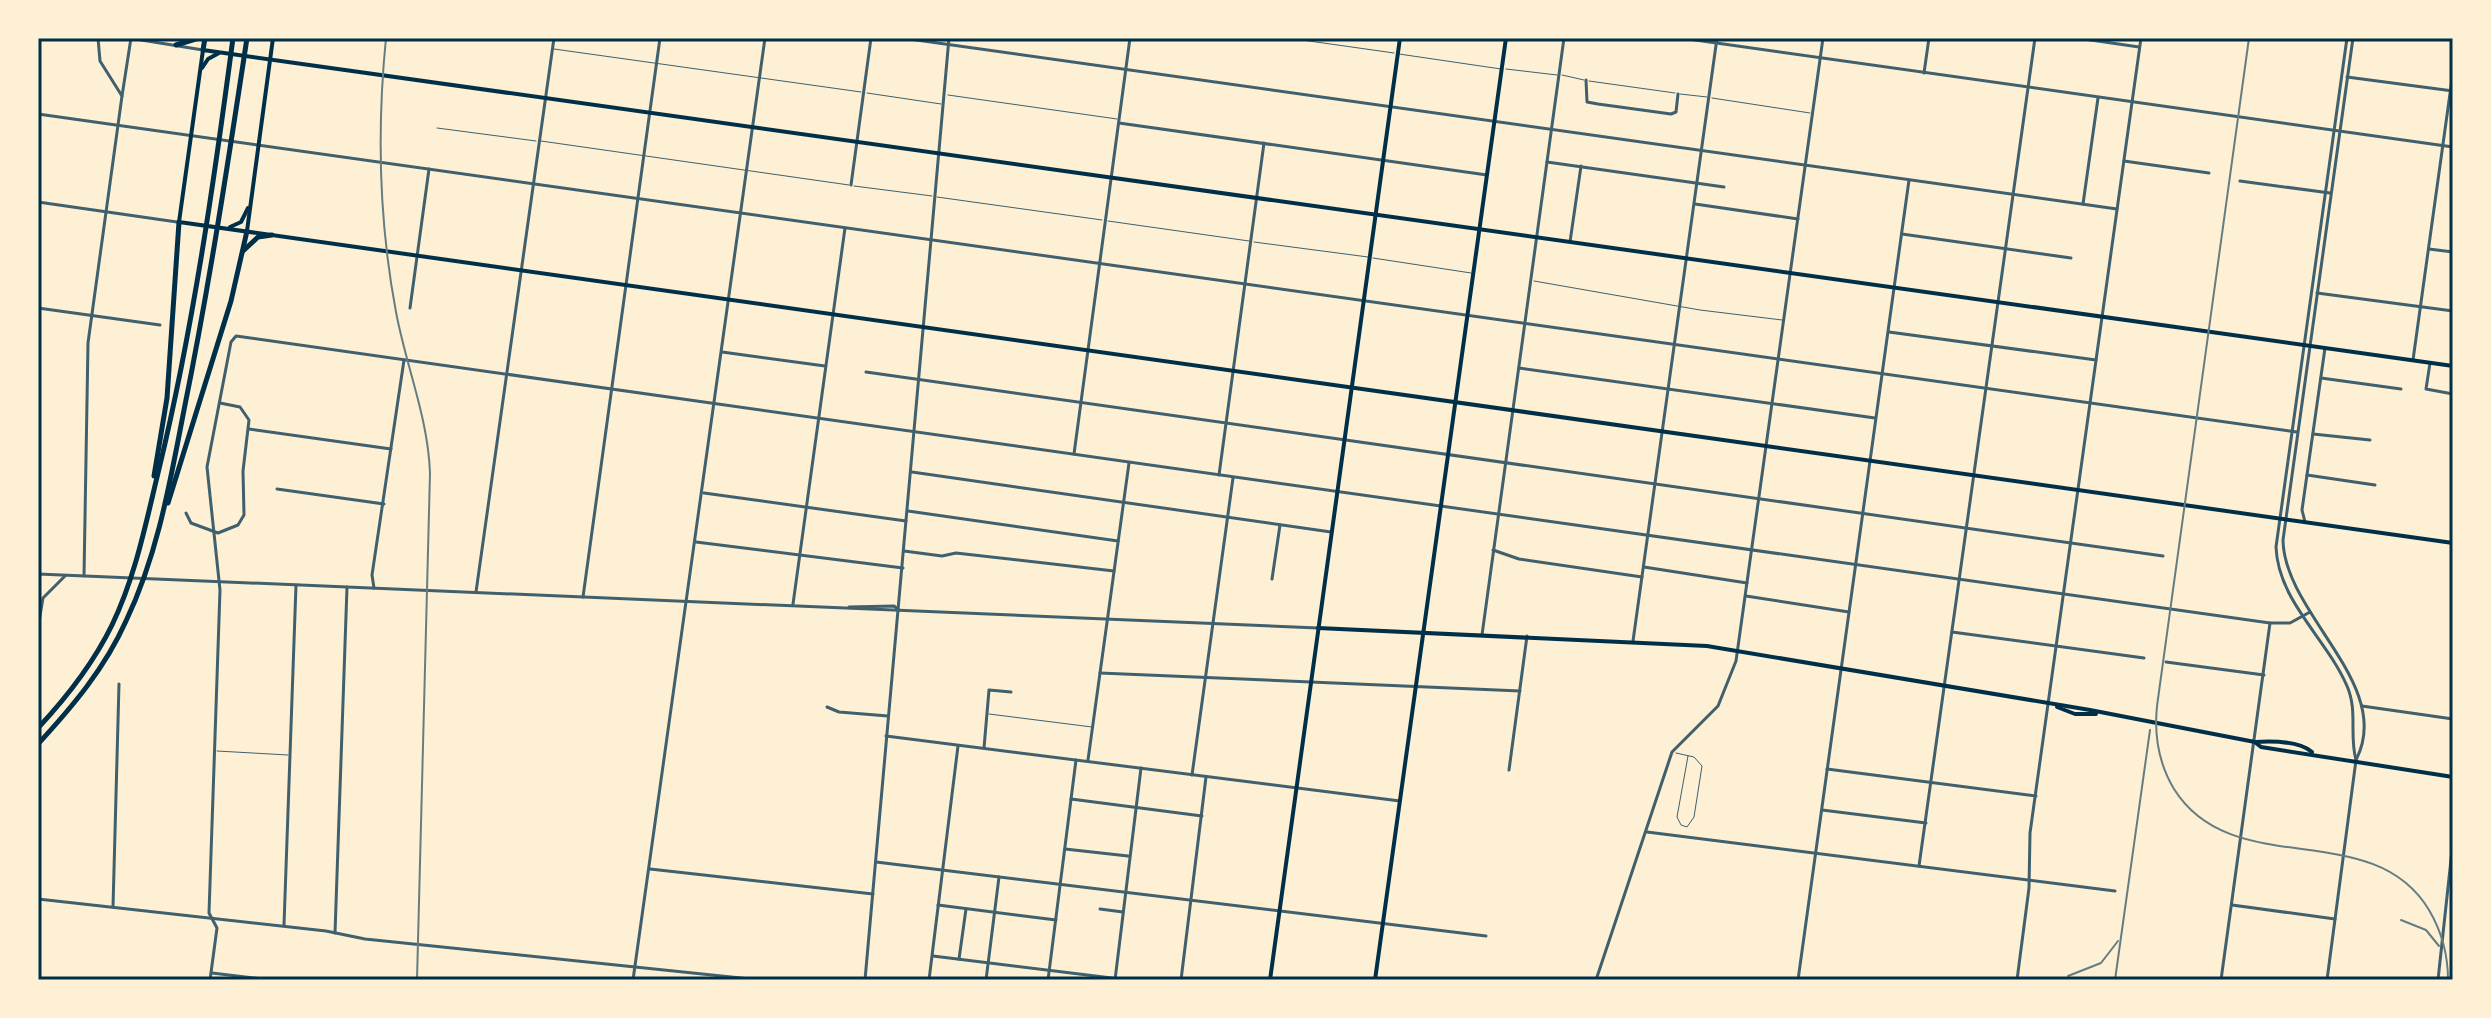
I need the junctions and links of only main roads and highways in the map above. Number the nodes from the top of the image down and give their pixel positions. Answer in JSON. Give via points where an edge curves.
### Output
{"nodes":[{"id":1,"x":199,"y":38,"type":"edge"},
{"id":2,"x":205,"y":38,"type":"edge"},
{"id":3,"x":273,"y":38,"type":"edge"},
{"id":4,"x":1400,"y":38,"type":"edge"},
{"id":5,"x":1506,"y":38,"type":"edge"},
{"id":6,"x":233,"y":40,"type":"edge"},
{"id":7,"x":246,"y":40,"type":"edge"},
{"id":8,"x":176,"y":45,"type":"road end"},
{"id":9,"x":203,"y":50,"type":"junction"},
{"id":10,"x":225,"y":52,"type":"junction"},
{"id":11,"x":271,"y":58,"type":"junction"},
{"id":12,"x":201,"y":71,"type":"junction"},
{"id":13,"x":251,"y":203,"type":"junction"},
{"id":14,"x":1375,"y":215,"type":"junction"},
{"id":15,"x":179,"y":222,"type":"junction"},
{"id":16,"x":224,"y":228,"type":"junction"},
{"id":17,"x":1479,"y":229,"type":"junction"},
{"id":18,"x":247,"y":231,"type":"junction"},
{"id":19,"x":272,"y":235,"type":"junction"},
{"id":20,"x":243,"y":252,"type":"junction"},
{"id":21,"x":2453,"y":366,"type":"edge"},
{"id":22,"x":1351,"y":388,"type":"junction"},
{"id":23,"x":1455,"y":403,"type":"junction"},
{"id":24,"x":147,"y":520,"type":"junction"},
{"id":25,"x":161,"y":523,"type":"junction"},
{"id":26,"x":2453,"y":543,"type":"edge"},
{"id":27,"x":1318,"y":628,"type":"junction"},
{"id":28,"x":1423,"y":633,"type":"junction"},
{"id":29,"x":38,"y":728,"type":"edge"},
{"id":30,"x":38,"y":744,"type":"edge"},
{"id":31,"x":2453,"y":777,"type":"edge"},
{"id":32,"x":1270,"y":980,"type":"edge"},
{"id":33,"x":1375,"y":980,"type":"edge"}],
"edges":[{"from":1,"to":8,"type":"highway"},
{"from":2,"to":9,"type":"highway"},
{"from":3,"to":11,"type":"main road"},
{"from":4,"to":14,"type":"main road"},
{"from":5,"to":17,"type":"main road"},
{"from":6,"to":24,"type":"highway","via":[[174,408]]},
{"from":7,"to":25,"type":"highway","via":[[221,216]]},
{"from":9,"to":10,"type":"main road"},
{"from":9,"to":12,"type":"main road"},
{"from":10,"to":11,"type":"main road"},
{"from":10,"to":12,"type":"main road","via":[[208,59]]},
{"from":11,"to":13,"type":"main road"},
{"from":11,"to":14,"type":"main road"},
{"from":12,"to":15,"type":"main road"},
{"from":13,"to":16,"type":"main road","via":[[241,222]]},
{"from":13,"to":18,"type":"main road"},
{"from":14,"to":17,"type":"main road"},
{"from":14,"to":22,"type":"main road"},
{"from":15,"to":16,"type":"main road"},
{"from":15,"to":24,"type":"highway","via":[[167,398]]},
{"from":16,"to":18,"type":"main road"},
{"from":17,"to":21,"type":"main road"},
{"from":17,"to":23,"type":"main road"},
{"from":18,"to":19,"type":"main road"},
{"from":18,"to":20,"type":"highway"},
{"from":19,"to":20,"type":"highway","via":[[252,241]]},
{"from":19,"to":22,"type":"main road"},
{"from":20,"to":25,"type":"highway"},
{"from":22,"to":23,"type":"main road"},
{"from":22,"to":27,"type":"main road"},
{"from":23,"to":26,"type":"main road"},
{"from":23,"to":28,"type":"main road"},
{"from":24,"to":29,"type":"highway","via":[[126,591],[93,660]]},
{"from":25,"to":30,"type":"highway","via":[[140,591],[102,665]]},
{"from":27,"to":28,"type":"main road"},
{"from":27,"to":32,"type":"main road"},
{"from":28,"to":31,"type":"main road","via":[[1738,651]]},
{"from":28,"to":33,"type":"main road"}]}
